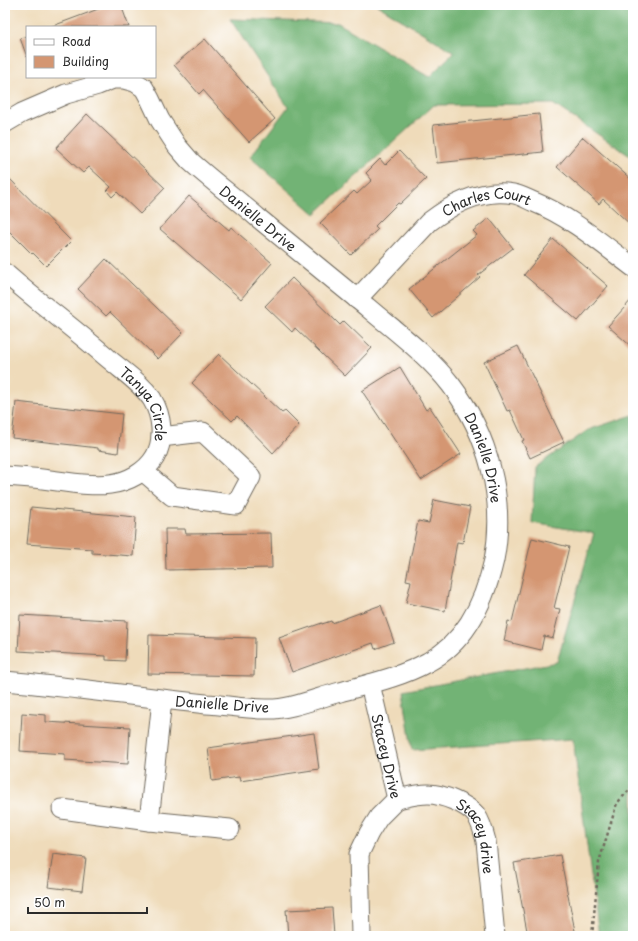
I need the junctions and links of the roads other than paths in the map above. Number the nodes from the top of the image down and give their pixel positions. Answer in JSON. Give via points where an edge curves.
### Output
{"nodes":[{"id":1,"x":5,"y":123,"type":"edge"},
{"id":2,"x":633,"y":267,"type":"edge"},
{"id":3,"x":5,"y":273,"type":"edge"},
{"id":4,"x":357,"y":300,"type":"junction"},
{"id":5,"x":161,"y":437,"type":"junction"},
{"id":6,"x":143,"y":471,"type":"junction"},
{"id":7,"x":5,"y":476,"type":"edge"},
{"id":8,"x":5,"y":681,"type":"edge"},
{"id":9,"x":370,"y":684,"type":"junction"},
{"id":10,"x":162,"y":700,"type":"junction"},
{"id":11,"x":397,"y":799,"type":"junction"},
{"id":12,"x":62,"y":809,"type":"dead end"},
{"id":13,"x":149,"y":821,"type":"junction"},
{"id":14,"x":230,"y":829,"type":"dead end"},
{"id":15,"x":361,"y":936,"type":"edge"},
{"id":16,"x":495,"y":936,"type":"edge"}],
"edges":[{"from":1,"to":4,"type":"street","name":"Danielle Drive","via":[[66,94],[103,82],[113,79],[135,82],[144,88],[160,120],[190,161]]},
{"from":2,"to":4,"type":"street","name":"Charles Court","via":[[581,227],[546,207],[515,194],[492,193],[460,202],[429,222]]},
{"from":3,"to":5,"type":"street","name":"Tanya Circle","via":[[144,388],[157,409]]},
{"from":4,"to":9,"type":"street","name":"Danielle Drive","via":[[435,366],[459,395],[476,424],[489,458],[497,516],[491,574],[480,603],[463,632],[456,641],[427,663]]},
{"from":5,"to":6,"type":"street","name":"Tanya Circle","via":[[152,463]]},
{"from":5,"to":6,"type":"street","via":[[202,432],[251,477],[236,506],[172,496]]},
{"from":6,"to":7,"type":"street","name":"Tanya Circle","via":[[129,479],[111,484],[92,485]]},
{"from":8,"to":10,"type":"street","name":"Danielle Drive"},
{"from":9,"to":10,"type":"street","name":"Danielle Drive","via":[[290,706],[268,709]]},
{"from":9,"to":11,"type":"street","name":"Stacey Drive"},
{"from":10,"to":13,"type":"street"},
{"from":11,"to":15,"type":"street","name":"Stacey Drive","via":[[380,817],[359,854]]},
{"from":11,"to":16,"type":"street","name":"Stacey drive","via":[[419,794],[441,796],[456,802],[477,816],[486,841]]},
{"from":12,"to":13,"type":"street"},
{"from":13,"to":14,"type":"street"}]}
